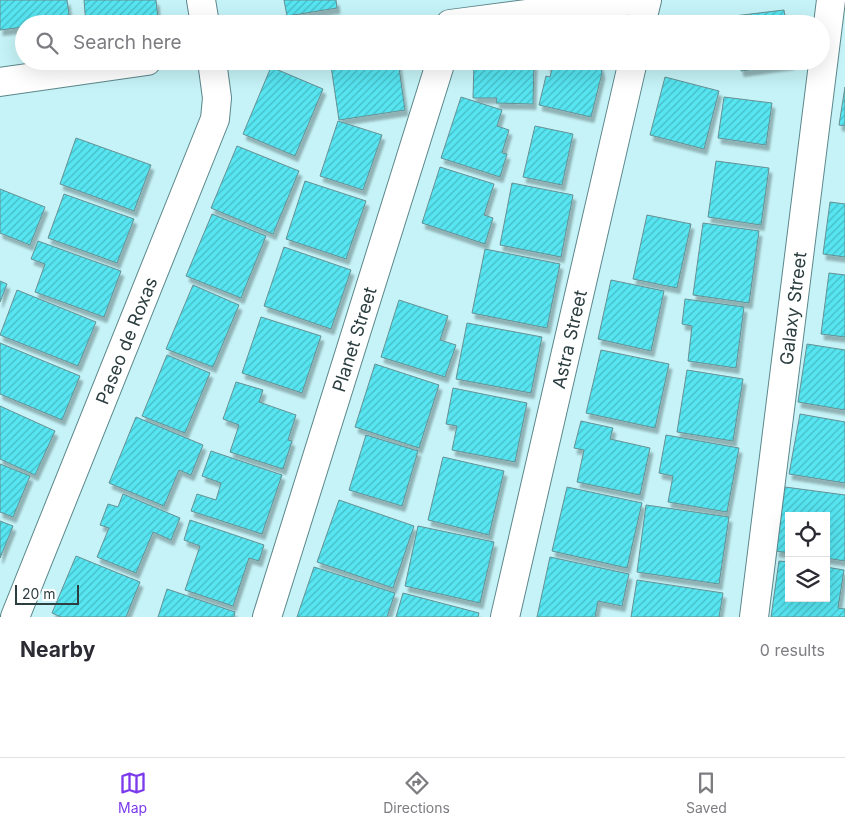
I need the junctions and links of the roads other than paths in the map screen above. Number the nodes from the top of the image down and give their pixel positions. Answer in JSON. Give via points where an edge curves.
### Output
{"nodes":[{"id":1,"x":201,"y":0,"type":"edge"},
{"id":2,"x":633,"y":0,"type":"edge"},
{"id":3,"x":647,"y":0,"type":"edge"},
{"id":4,"x":832,"y":0,"type":"edge"},
{"id":5,"x":204,"y":15,"type":"edge"},
{"id":6,"x":520,"y":15,"type":"edge"},
{"id":7,"x":643,"y":15,"type":"edge"},
{"id":8,"x":830,"y":16,"type":"edge"},
{"id":9,"x":84,"y":70,"type":"edge"},
{"id":10,"x":213,"y":70,"type":"edge"},
{"id":11,"x":438,"y":70,"type":"edge"},
{"id":12,"x":631,"y":70,"type":"edge"},
{"id":13,"x":823,"y":70,"type":"edge"},
{"id":14,"x":0,"y":82,"type":"edge"},
{"id":15,"x":15,"y":617,"type":"edge"},
{"id":16,"x":267,"y":617,"type":"edge"},
{"id":17,"x":505,"y":617,"type":"edge"},
{"id":18,"x":754,"y":617,"type":"edge"}],
"edges":[{"from":1,"to":5,"type":"street"},
{"from":2,"to":6,"type":"street"},
{"from":3,"to":7,"type":"street"},
{"from":4,"to":8,"type":"street","name":"Galaxy Street"},
{"from":9,"to":14,"type":"street"},
{"from":10,"to":15,"type":"street","name":"Paseo de Roxas","via":[[216,119]]},
{"from":11,"to":16,"type":"street","name":"Planet Street"},
{"from":12,"to":17,"type":"street","name":"Astra Street"},
{"from":13,"to":18,"type":"street","name":"Galaxy Street"}]}
